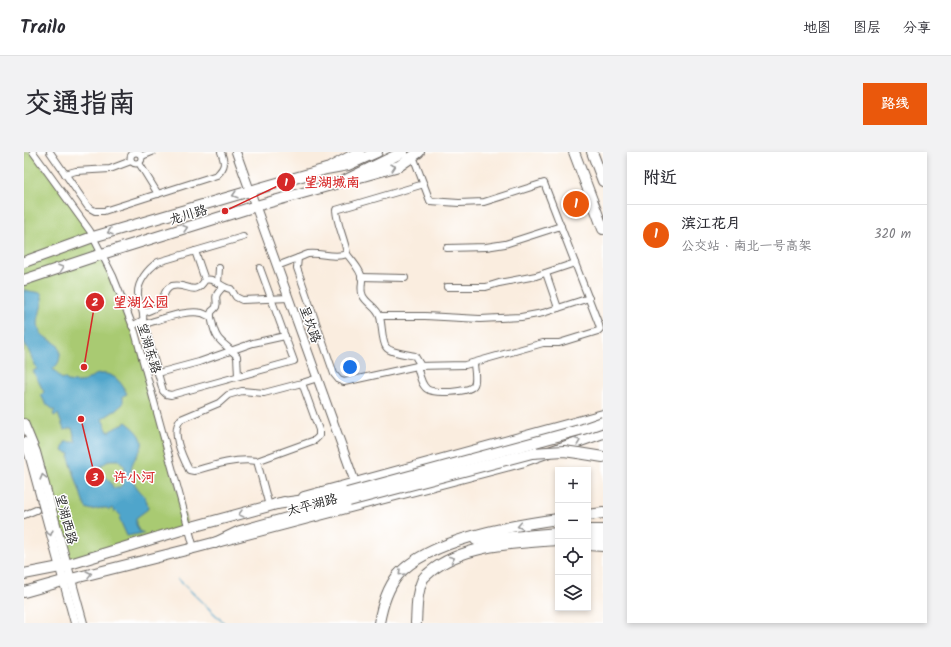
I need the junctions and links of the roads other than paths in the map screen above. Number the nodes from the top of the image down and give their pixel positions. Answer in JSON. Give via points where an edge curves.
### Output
{"nodes":[{"id":1,"x":33,"y":152,"type":"edge"},
{"id":2,"x":50,"y":152,"type":"edge"},
{"id":3,"x":152,"y":152,"type":"edge"},
{"id":4,"x":220,"y":152,"type":"edge"},
{"id":5,"x":236,"y":152,"type":"edge"},
{"id":6,"x":359,"y":152,"type":"edge"},
{"id":7,"x":378,"y":152,"type":"edge"},
{"id":8,"x":403,"y":152,"type":"edge"},
{"id":9,"x":574,"y":152,"type":"edge"},
{"id":10,"x":580,"y":152,"type":"edge"},
{"id":11,"x":592,"y":152,"type":"edge"},
{"id":12,"x":132,"y":153,"type":"edge"},
{"id":13,"x":416,"y":154,"type":"edge"},
{"id":14,"x":142,"y":156,"type":"junction"},
{"id":15,"x":131,"y":161,"type":"junction"},
{"id":16,"x":139,"y":163,"type":"junction"},
{"id":17,"x":326,"y":169,"type":"junction"},
{"id":18,"x":65,"y":174,"type":"junction"},
{"id":19,"x":603,"y":181,"type":"edge"},
{"id":20,"x":342,"y":182,"type":"junction"},
{"id":21,"x":424,"y":184,"type":"junction"},
{"id":22,"x":250,"y":191,"type":"junction"},
{"id":23,"x":158,"y":194,"type":"junction"},
{"id":24,"x":256,"y":206,"type":"junction"},
{"id":25,"x":603,"y":214,"type":"edge"},
{"id":26,"x":561,"y":226,"type":"junction"},
{"id":27,"x":603,"y":229,"type":"edge"},
{"id":28,"x":93,"y":237,"type":"junction"},
{"id":29,"x":243,"y":237,"type":"dead end"},
{"id":30,"x":447,"y":248,"type":"dead end"},
{"id":31,"x":195,"y":251,"type":"junction"},
{"id":32,"x":102,"y":254,"type":"junction"},
{"id":33,"x":347,"y":254,"type":"junction"},
{"id":34,"x":298,"y":258,"type":"junction"},
{"id":35,"x":24,"y":262,"type":"edge"},
{"id":36,"x":575,"y":263,"type":"junction"},
{"id":37,"x":277,"y":266,"type":"junction"},
{"id":38,"x":219,"y":268,"type":"dead end"},
{"id":39,"x":260,"y":268,"type":"dead end"},
{"id":40,"x":546,"y":273,"type":"junction"},
{"id":41,"x":361,"y":277,"type":"junction"},
{"id":42,"x":404,"y":278,"type":"dead end"},
{"id":43,"x":24,"y":280,"type":"edge"},
{"id":44,"x":205,"y":280,"type":"junction"},
{"id":45,"x":220,"y":285,"type":"junction"},
{"id":46,"x":447,"y":287,"type":"dead end"},
{"id":47,"x":289,"y":298,"type":"junction"},
{"id":48,"x":589,"y":298,"type":"junction"},
{"id":49,"x":271,"y":299,"type":"junction"},
{"id":50,"x":558,"y":308,"type":"junction"},
{"id":51,"x":143,"y":313,"type":"junction"},
{"id":52,"x":380,"y":316,"type":"junction"},
{"id":53,"x":211,"y":317,"type":"junction"},
{"id":54,"x":143,"y":322,"type":"junction"},
{"id":55,"x":132,"y":326,"type":"junction"},
{"id":56,"x":284,"y":336,"type":"junction"},
{"id":57,"x":232,"y":350,"type":"junction"},
{"id":58,"x":474,"y":363,"type":"junction"},
{"id":59,"x":419,"y":366,"type":"junction"},
{"id":60,"x":158,"y":373,"type":"junction"},
{"id":61,"x":238,"y":376,"type":"junction"},
{"id":62,"x":318,"y":378,"type":"junction"},
{"id":63,"x":302,"y":382,"type":"junction"},
{"id":64,"x":603,"y":415,"type":"edge"},
{"id":65,"x":603,"y":422,"type":"edge"},
{"id":66,"x":24,"y":423,"type":"edge"},
{"id":67,"x":603,"y":433,"type":"edge"},
{"id":68,"x":24,"y":442,"type":"edge"},
{"id":69,"x":27,"y":457,"type":"edge"},
{"id":70,"x":603,"y":457,"type":"edge"},
{"id":71,"x":257,"y":462,"type":"junction"},
{"id":72,"x":356,"y":483,"type":"junction"},
{"id":73,"x":348,"y":497,"type":"junction"},
{"id":74,"x":362,"y":504,"type":"junction"},
{"id":75,"x":273,"y":505,"type":"junction"},
{"id":76,"x":36,"y":510,"type":"dead end"},
{"id":77,"x":603,"y":513,"type":"edge"},
{"id":78,"x":591,"y":515,"type":"edge"},
{"id":79,"x":24,"y":516,"type":"edge"},
{"id":80,"x":555,"y":520,"type":"edge"},
{"id":81,"x":188,"y":528,"type":"junction"},
{"id":82,"x":591,"y":530,"type":"edge"},
{"id":83,"x":603,"y":530,"type":"edge"},
{"id":84,"x":603,"y":537,"type":"edge"},
{"id":85,"x":591,"y":538,"type":"edge"},
{"id":86,"x":555,"y":539,"type":"edge"},
{"id":87,"x":555,"y":539,"type":"edge"},
{"id":88,"x":215,"y":542,"type":"junction"},
{"id":89,"x":452,"y":544,"type":"junction"},
{"id":90,"x":591,"y":544,"type":"edge"},
{"id":91,"x":603,"y":546,"type":"edge"},
{"id":92,"x":194,"y":548,"type":"junction"},
{"id":93,"x":63,"y":566,"type":"junction"},
{"id":94,"x":24,"y":575,"type":"edge"},
{"id":95,"x":67,"y":580,"type":"junction"},
{"id":96,"x":24,"y":592,"type":"edge"},
{"id":97,"x":75,"y":623,"type":"edge"},
{"id":98,"x":82,"y":623,"type":"edge"},
{"id":99,"x":379,"y":623,"type":"edge"},
{"id":100,"x":416,"y":623,"type":"edge"}],
"edges":[{"from":1,"to":28,"type":"street","name":"望湖东路"},
{"from":2,"to":18,"type":"street"},
{"from":3,"to":14,"type":"street"},
{"from":4,"to":23,"type":"street","via":[[224,167],[217,175]]},
{"from":5,"to":22,"type":"street","name":"呈坎路"},
{"from":6,"to":17,"type":"main road"},
{"from":7,"to":17,"type":"main road","name":"龙川路","via":[[348,165]]},
{"from":8,"to":20,"type":"main road","name":"龙川路"},
{"from":9,"to":27,"type":"main road"},
{"from":10,"to":25,"type":"main road"},
{"from":11,"to":19,"type":"main road"},
{"from":12,"to":14,"type":"street","via":[[138,152]]},
{"from":12,"to":15,"type":"street"},
{"from":20,"to":13,"type":"main road","one_way":true,"via":[[399,166]]},
{"from":13,"to":21,"type":"street"},
{"from":14,"to":16,"type":"street"},
{"from":15,"to":16,"type":"street"},
{"from":15,"to":18,"type":"street","via":[[110,169]]},
{"from":16,"to":23,"type":"street"},
{"from":17,"to":22,"type":"main road","name":"龙川路"},
{"from":18,"to":23,"type":"street","via":[[88,207],[95,211],[104,211]]},
{"from":20,"to":24,"type":"main road","name":"龙川路"},
{"from":21,"to":26,"type":"street","via":[[430,201],[459,203],[484,202],[544,183]]},
{"from":21,"to":33,"type":"street","via":[[336,210]]},
{"from":22,"to":24,"type":"street","name":"呈坎路"},
{"from":22,"to":28,"type":"main road","name":"龙川路","one_way":true},
{"from":32,"to":24,"type":"main road","name":"龙川路","one_way":true},
{"from":24,"to":37,"type":"street","name":"呈坎路"},
{"from":26,"to":30,"type":"street","via":[[505,244]]},
{"from":26,"to":36,"type":"street"},
{"from":28,"to":32,"type":"street","name":"望湖东路"},
{"from":28,"to":35,"type":"main road","name":"龙川路"},
{"from":29,"to":31,"type":"street"},
{"from":31,"to":44,"type":"street"},
{"from":31,"to":51,"type":"street","via":[[158,262],[149,269],[140,284],[138,295]]},
{"from":43,"to":32,"type":"main road","name":"龙川路","one_way":true},
{"from":32,"to":55,"type":"street","name":"望湖东路"},
{"from":33,"to":34,"type":"street","via":[[308,254]]},
{"from":33,"to":41,"type":"street"},
{"from":34,"to":37,"type":"street"},
{"from":34,"to":59,"type":"street","via":[[297,268],[334,374],[339,380],[344,382]]},
{"from":36,"to":40,"type":"street"},
{"from":36,"to":48,"type":"street"},
{"from":37,"to":47,"type":"street","name":"呈坎路"},
{"from":38,"to":45,"type":"street"},
{"from":39,"to":49,"type":"street"},
{"from":40,"to":46,"type":"street","via":[[486,287]]},
{"from":40,"to":50,"type":"street"},
{"from":41,"to":42,"type":"street"},
{"from":41,"to":52,"type":"street","via":[[362,294],[366,301],[378,310]]},
{"from":44,"to":45,"type":"street","via":[[211,279]]},
{"from":44,"to":51,"type":"street","via":[[197,289],[183,285],[170,287],[165,290],[163,299],[157,306]]},
{"from":45,"to":49,"type":"street","via":[[231,289],[236,297],[242,300]]},
{"from":45,"to":53,"type":"street","via":[[215,298],[216,308]]},
{"from":47,"to":49,"type":"street"},
{"from":47,"to":62,"type":"street","name":"呈坎路"},
{"from":48,"to":50,"type":"street"},
{"from":48,"to":58,"type":"street","via":[[600,325],[598,331],[559,343],[543,343]]},
{"from":49,"to":56,"type":"street"},
{"from":50,"to":52,"type":"street","via":[[514,318]]},
{"from":51,"to":54,"type":"street"},
{"from":52,"to":59,"type":"street","via":[[386,347],[391,351],[415,356]]},
{"from":53,"to":54,"type":"street","via":[[202,313],[191,313]]},
{"from":53,"to":57,"type":"street","via":[[216,336]]},
{"from":54,"to":55,"type":"street"},
{"from":54,"to":60,"type":"street"},
{"from":55,"to":81,"type":"street","name":"望湖东路"},
{"from":56,"to":57,"type":"street"},
{"from":56,"to":61,"type":"street","via":[[294,361]]},
{"from":57,"to":60,"type":"street"},
{"from":57,"to":61,"type":"street","via":[[238,356]]},
{"from":58,"to":59,"type":"street"},
{"from":58,"to":59,"type":"street","via":[[474,385],[466,391],[428,390],[423,386]]},
{"from":60,"to":61,"type":"street","via":[[166,394]]},
{"from":62,"to":63,"type":"street"},
{"from":62,"to":72,"type":"street","name":"呈坎路"},
{"from":63,"to":71,"type":"street","via":[[319,436],[316,440]]},
{"from":63,"to":71,"type":"street","via":[[264,393],[242,391],[228,395],[219,403],[182,418],[179,422],[176,433],[188,470],[194,471],[241,460]]},
{"from":64,"to":72,"type":"main road","name":"太平湖路"},
{"from":65,"to":73,"type":"main road","bridge":true},
{"from":93,"to":66,"type":"street","name":"望湖西路","one_way":true,"via":[[36,452]]},
{"from":74,"to":67,"type":"main road","name":"太平湖路","one_way":true,"via":[[521,462]]},
{"from":68,"to":69,"type":"street","name":"望湖西路"},
{"from":69,"to":93,"type":"street","name":"望湖西路","one_way":true},
{"from":70,"to":73,"type":"main road","bridge":true,"via":[[564,451],[532,453]]},
{"from":71,"to":75,"type":"street"},
{"from":72,"to":74,"type":"street","name":"呈坎路"},
{"from":72,"to":75,"type":"main road","name":"太平湖路"},
{"from":73,"to":75,"type":"main road","via":[[334,496]]},
{"from":73,"to":88,"type":"main road","via":[[240,531]]},
{"from":74,"to":88,"type":"main road","name":"太平湖路"},
{"from":75,"to":81,"type":"main road","name":"太平湖路","one_way":true},
{"from":76,"to":79,"type":"street"},
{"from":77,"to":78,"type":"main road"},
{"from":80,"to":89,"type":"main road","one_way":true,"via":[[484,532]]},
{"from":81,"to":92,"type":"street","name":"望湖东路"},
{"from":81,"to":93,"type":"main road","name":"太平湖路"},
{"from":82,"to":83,"type":"main road"},
{"from":84,"to":85,"type":"main road"},
{"from":86,"to":89,"type":"main road","via":[[477,540]]},
{"from":100,"to":87,"type":"main road","one_way":true,"via":[[422,579],[440,564],[473,551]]},
{"from":88,"to":92,"type":"main road","name":"太平湖路"},
{"from":89,"to":99,"type":"main road","one_way":true,"via":[[432,550],[399,574],[389,588]]},
{"from":90,"to":91,"type":"main road"},
{"from":95,"to":92,"type":"main road","name":"太平湖路","one_way":true},
{"from":93,"to":94,"type":"main road","name":"太平湖路"},
{"from":93,"to":95,"type":"street","name":"望湖西路"},
{"from":95,"to":96,"type":"main road","name":"太平湖路"},
{"from":95,"to":97,"type":"street","name":"望湖西路"},
{"from":95,"to":98,"type":"street","name":"望湖西路"}]}
